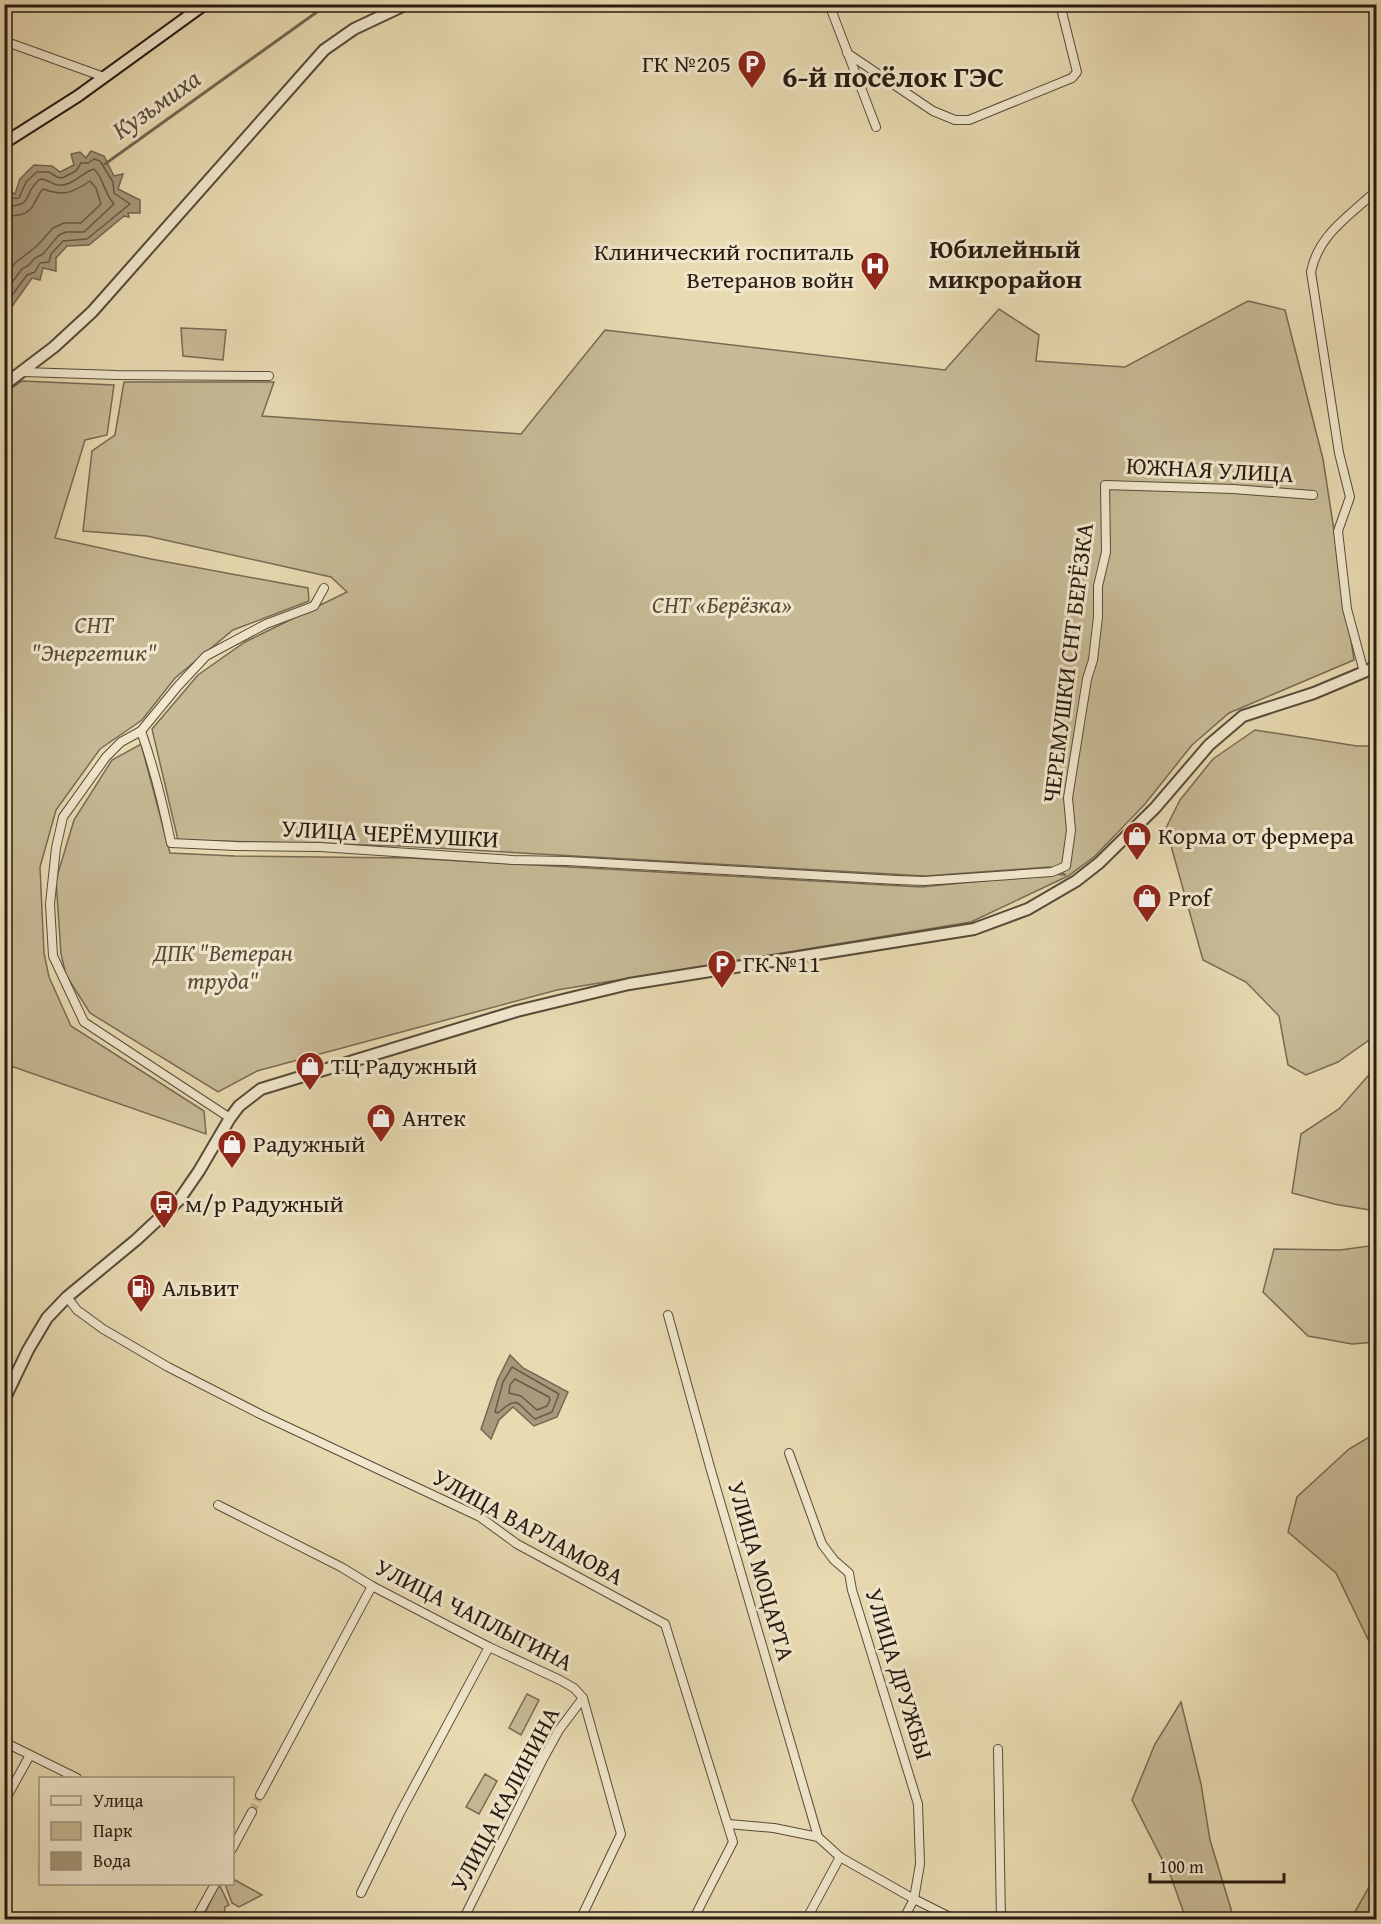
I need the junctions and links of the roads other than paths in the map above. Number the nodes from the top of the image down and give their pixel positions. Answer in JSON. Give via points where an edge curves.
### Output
{"nodes":[{"id":1,"x":205,"y":4,"type":"edge"},
{"id":2,"x":407,"y":4,"type":"edge"},
{"id":3,"x":829,"y":4,"type":"edge"},
{"id":4,"x":1060,"y":4,"type":"edge"},
{"id":5,"x":4,"y":41,"type":"edge"},
{"id":6,"x":847,"y":53,"type":"junction"},
{"id":7,"x":104,"y":77,"type":"junction"},
{"id":8,"x":876,"y":127,"type":"dead end"},
{"id":9,"x":4,"y":143,"type":"edge"},
{"id":10,"x":1377,"y":191,"type":"edge"},
{"id":11,"x":23,"y":372,"type":"junction"},
{"id":12,"x":269,"y":376,"type":"dead end"},
{"id":13,"x":4,"y":385,"type":"edge"},
{"id":14,"x":1105,"y":485,"type":"joint"},
{"id":15,"x":1313,"y":495,"type":"dead end"},
{"id":16,"x":324,"y":588,"type":"dead end"},
{"id":17,"x":1377,"y":667,"type":"edge"},
{"id":18,"x":1364,"y":672,"type":"junction"},
{"id":19,"x":141,"y":731,"type":"junction"},
{"id":20,"x":1052,"y":872,"type":"joint"},
{"id":21,"x":230,"y":1118,"type":"junction"},
{"id":22,"x":67,"y":1297,"type":"junction"},
{"id":23,"x":668,"y":1315,"type":"dead end"},
{"id":24,"x":4,"y":1400,"type":"edge"},
{"id":25,"x":789,"y":1453,"type":"dead end"},
{"id":26,"x":218,"y":1506,"type":"dead end"},
{"id":27,"x":372,"y":1586,"type":"junction"},
{"id":28,"x":489,"y":1647,"type":"junction"},
{"id":29,"x":583,"y":1698,"type":"junction"},
{"id":30,"x":4,"y":1742,"type":"edge"},
{"id":31,"x":998,"y":1749,"type":"dead end"},
{"id":32,"x":30,"y":1755,"type":"junction"},
{"id":33,"x":72,"y":1777,"type":"edge"},
{"id":34,"x":260,"y":1795,"type":"tunnel mouth"},
{"id":35,"x":4,"y":1802,"type":"edge"},
{"id":36,"x":252,"y":1812,"type":"tunnel mouth"},
{"id":37,"x":728,"y":1824,"type":"junction"},
{"id":38,"x":818,"y":1837,"type":"junction"},
{"id":39,"x":234,"y":1845,"type":"edge"},
{"id":40,"x":840,"y":1857,"type":"junction"},
{"id":41,"x":213,"y":1885,"type":"edge"},
{"id":42,"x":361,"y":1893,"type":"dead end"},
{"id":43,"x":914,"y":1899,"type":"junction"},
{"id":44,"x":195,"y":1920,"type":"edge"},
{"id":45,"x":463,"y":1920,"type":"edge"},
{"id":46,"x":580,"y":1920,"type":"edge"},
{"id":47,"x":693,"y":1920,"type":"edge"},
{"id":48,"x":806,"y":1920,"type":"edge"},
{"id":49,"x":903,"y":1920,"type":"edge"},
{"id":50,"x":956,"y":1920,"type":"edge"},
{"id":51,"x":1001,"y":1920,"type":"edge"}],
"edges":[{"from":1,"to":7,"type":"street"},
{"from":2,"to":11,"type":"street","via":[[354,29],[324,50],[92,312]]},
{"from":3,"to":6,"type":"street"},
{"from":4,"to":6,"type":"street","via":[[1077,72],[1072,78],[969,120],[955,120],[933,111]]},
{"from":5,"to":7,"type":"street"},
{"from":6,"to":8,"type":"street"},
{"from":7,"to":9,"type":"street"},
{"from":10,"to":18,"type":"street","via":[[1319,245],[1311,272],[1339,453],[1350,496],[1338,531],[1347,609]]},
{"from":11,"to":12,"type":"street"},
{"from":11,"to":13,"type":"street"},
{"from":14,"to":15,"type":"street","name":"ЮЖНАЯ УЛИЦА"},
{"from":14,"to":20,"type":"street","name":"ЧЕРЕМУШКИ СНТ БЕРЁЗКА","via":[[1106,552],[1098,586],[1093,660],[1068,798],[1071,830],[1066,866]]},
{"from":16,"to":19,"type":"street","via":[[314,606],[266,624],[206,656]]},
{"from":17,"to":18,"type":"street"},
{"from":18,"to":21,"type":"street","via":[[1243,716],[1209,745],[1155,808],[1099,863],[1028,909],[974,929],[629,984],[548,1003],[261,1089]]},
{"from":19,"to":20,"type":"street","name":"УЛИЦА ЧЕРЁМУШКИ","via":[[171,843],[320,847],[513,861],[924,881]]},
{"from":19,"to":21,"type":"street","via":[[121,742],[106,757],[63,818],[50,904],[52,956],[84,1022]]},
{"from":21,"to":22,"type":"street","via":[[178,1200]]},
{"from":22,"to":24,"type":"street","via":[[47,1318]]},
{"from":22,"to":37,"type":"street","name":"УЛИЦА ВАРЛАМОВА","via":[[77,1310],[103,1329],[168,1367],[480,1517],[517,1544],[665,1624]]},
{"from":23,"to":38,"type":"street","name":"УЛИЦА МОЦАРТА"},
{"from":25,"to":43,"type":"street","name":"УЛИЦА ДРУЖБЫ","via":[[822,1544],[849,1573],[918,1804],[920,1864]]},
{"from":26,"to":27,"type":"street","name":"УЛИЦА ЧАПЛЫГИНА"},
{"from":27,"to":28,"type":"street","name":"УЛИЦА ЧАПЛЫГИНА"},
{"from":27,"to":34,"type":"street"},
{"from":28,"to":29,"type":"street","name":"УЛИЦА ЧАПЛЫГИНА","via":[[560,1680]]},
{"from":28,"to":42,"type":"street"},
{"from":29,"to":45,"type":"street","name":"УЛИЦА КАЛИНИНА","via":[[543,1759]]},
{"from":29,"to":46,"type":"street","name":"УЛИЦА ЧАПЛЫГИНА","via":[[621,1834]]},
{"from":30,"to":32,"type":"street"},
{"from":31,"to":51,"type":"street"},
{"from":32,"to":33,"type":"street"},
{"from":32,"to":35,"type":"street"},
{"from":36,"to":39,"type":"street"},
{"from":37,"to":38,"type":"street"},
{"from":37,"to":47,"type":"street","name":"УЛИЦА ВАРЛАМОВА","via":[[733,1842]]},
{"from":38,"to":40,"type":"street"},
{"from":40,"to":43,"type":"street"},
{"from":40,"to":48,"type":"street"},
{"from":41,"to":44,"type":"street"},
{"from":43,"to":49,"type":"street","name":"УЛИЦА ДРУЖБЫ"},
{"from":43,"to":50,"type":"street"}]}
